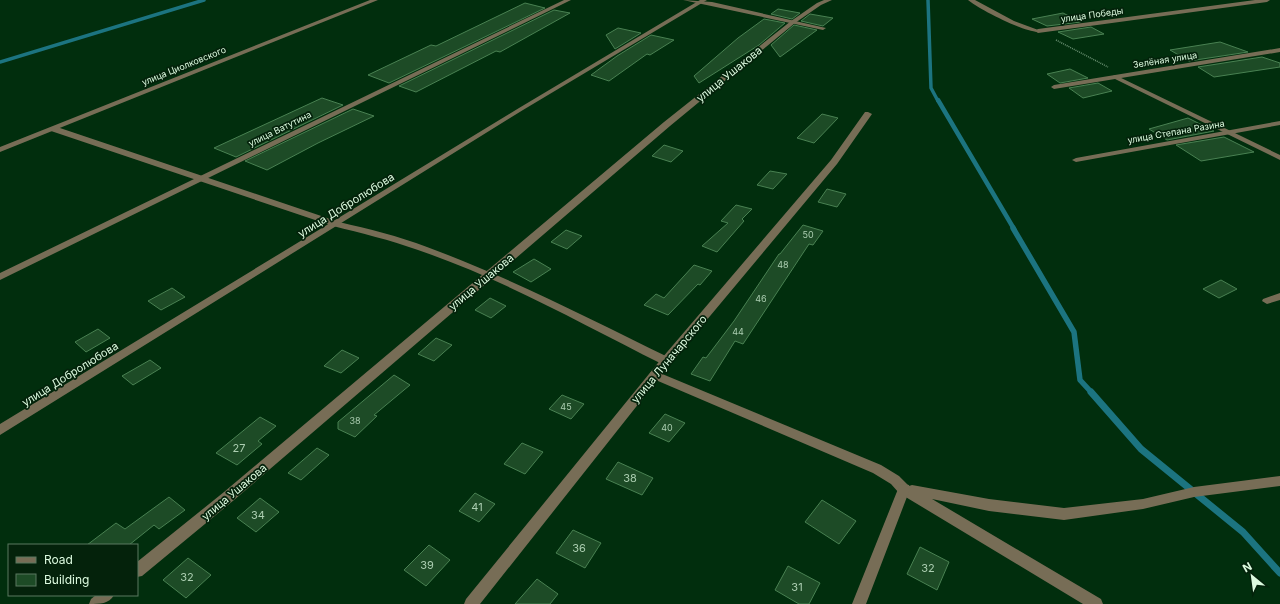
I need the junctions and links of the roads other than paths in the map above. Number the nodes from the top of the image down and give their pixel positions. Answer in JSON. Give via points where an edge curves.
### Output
{"nodes":[{"id":1,"x":375,"y":0,"type":"edge"},
{"id":2,"x":568,"y":0,"type":"edge"},
{"id":3,"x":686,"y":0,"type":"edge"},
{"id":4,"x":829,"y":0,"type":"edge"},
{"id":5,"x":970,"y":0,"type":"edge"},
{"id":6,"x":1267,"y":0,"type":"edge"},
{"id":7,"x":702,"y":1,"type":"edge"},
{"id":8,"x":793,"y":22,"type":"junction"},
{"id":9,"x":823,"y":28,"type":"dead end"},
{"id":10,"x":1280,"y":50,"type":"edge"},
{"id":11,"x":1119,"y":76,"type":"junction"},
{"id":12,"x":1054,"y":87,"type":"dead end"},
{"id":13,"x":868,"y":114,"type":"dead end"},
{"id":14,"x":1280,"y":123,"type":"edge"},
{"id":15,"x":54,"y":129,"type":"junction"},
{"id":16,"x":1230,"y":132,"type":"junction"},
{"id":17,"x":0,"y":150,"type":"edge"},
{"id":18,"x":1280,"y":158,"type":"edge"},
{"id":19,"x":1076,"y":160,"type":"dead end"},
{"id":20,"x":202,"y":178,"type":"junction"},
{"id":21,"x":336,"y":224,"type":"junction"},
{"id":22,"x":490,"y":275,"type":"junction"},
{"id":23,"x":0,"y":277,"type":"edge"},
{"id":24,"x":1280,"y":296,"type":"edge"},
{"id":25,"x":1267,"y":301,"type":"dead end"},
{"id":26,"x":666,"y":361,"type":"junction"},
{"id":27,"x":654,"y":375,"type":"junction"},
{"id":28,"x":0,"y":430,"type":"edge"},
{"id":29,"x":1280,"y":482,"type":"edge"},
{"id":30,"x":904,"y":489,"type":"junction"},
{"id":31,"x":138,"y":570,"type":"edge"},
{"id":32,"x":106,"y":596,"type":"edge"},
{"id":33,"x":96,"y":604,"type":"edge"},
{"id":34,"x":471,"y":604,"type":"edge"},
{"id":35,"x":859,"y":604,"type":"edge"},
{"id":36,"x":1096,"y":604,"type":"edge"}],
"edges":[{"from":1,"to":15,"type":"street","name":"улица Циолковского"},
{"from":2,"to":20,"type":"street","name":"улица Ватутина"},
{"from":3,"to":7,"type":"street"},
{"from":4,"to":8,"type":"street","name":"улица Ушакова"},
{"from":5,"to":6,"type":"street","name":"улица Победы","via":[[1012,22],[1038,31]]},
{"from":7,"to":8,"type":"street"},
{"from":7,"to":21,"type":"street","name":"улица Добролюбова"},
{"from":8,"to":9,"type":"street"},
{"from":8,"to":22,"type":"street","name":"улица Ушакова","via":[[667,124]]},
{"from":10,"to":11,"type":"street","name":"Зелёная улица"},
{"from":11,"to":12,"type":"street","name":"Зелёная улица"},
{"from":11,"to":16,"type":"street"},
{"from":13,"to":26,"type":"street","name":"улица Луначарского","via":[[834,162]]},
{"from":14,"to":16,"type":"street","name":"улица Степана Разина"},
{"from":15,"to":17,"type":"street","name":"улица Циолковского"},
{"from":15,"to":20,"type":"street"},
{"from":16,"to":18,"type":"street"},
{"from":16,"to":19,"type":"street","name":"улица Степана Разина"},
{"from":20,"to":21,"type":"street"},
{"from":20,"to":23,"type":"street","name":"улица Ватутина"},
{"from":21,"to":22,"type":"street","via":[[411,244]]},
{"from":21,"to":28,"type":"street","name":"улица Добролюбова"},
{"from":22,"to":26,"type":"street"},
{"from":22,"to":31,"type":"street","name":"улица Ушакова"},
{"from":24,"to":25,"type":"street"},
{"from":26,"to":27,"type":"street","name":"улица Луначарского"},
{"from":27,"to":30,"type":"street","via":[[877,469],[896,480]]},
{"from":27,"to":34,"type":"street","name":"улица Луначарского"},
{"from":29,"to":30,"type":"street","via":[[1194,492],[1143,504],[1064,514],[989,505]]},
{"from":30,"to":35,"type":"street"},
{"from":30,"to":36,"type":"street"},
{"from":32,"to":33,"type":"street"}]}
